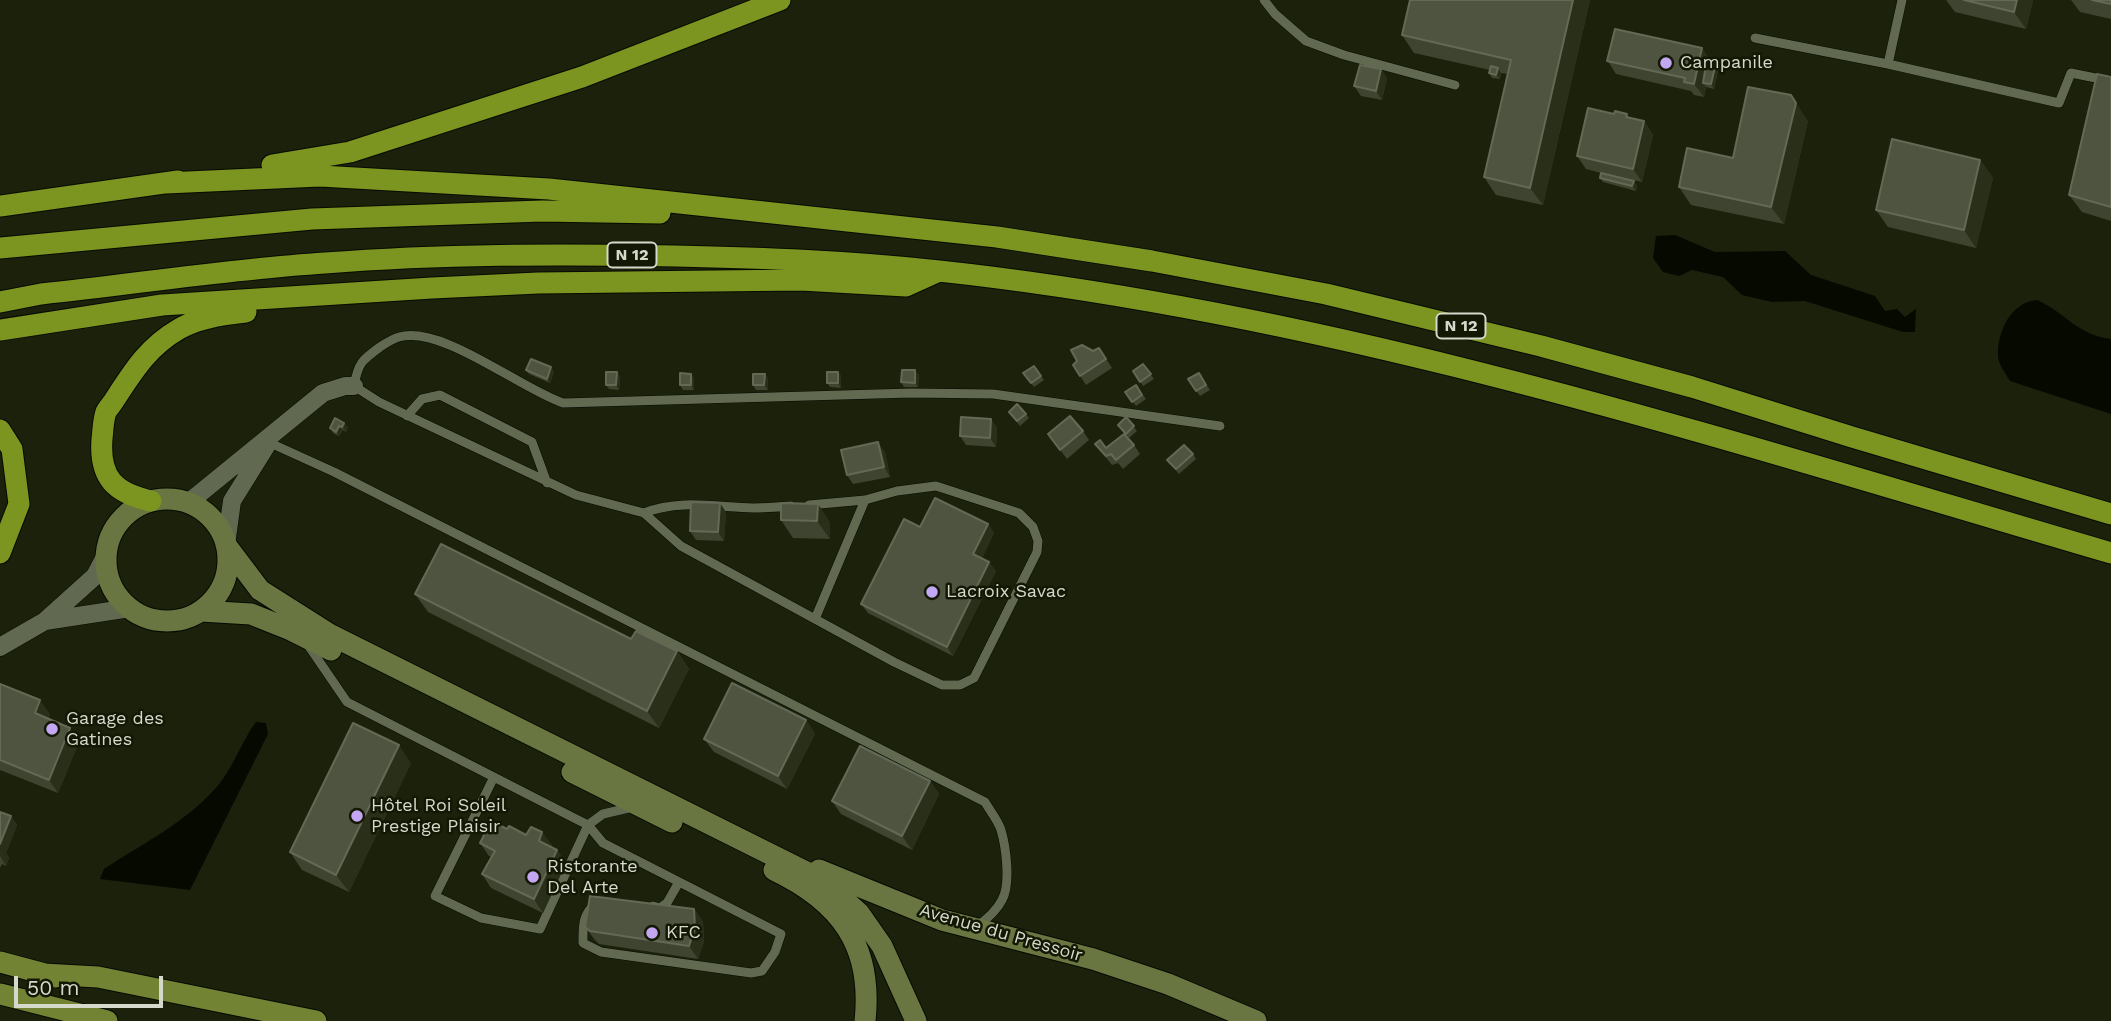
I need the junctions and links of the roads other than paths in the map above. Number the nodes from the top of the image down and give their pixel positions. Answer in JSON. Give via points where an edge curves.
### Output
{"nodes":[{"id":1,"x":780,"y":0,"type":"edge"},
{"id":2,"x":1264,"y":0,"type":"edge"},
{"id":3,"x":1902,"y":0,"type":"edge"},
{"id":4,"x":1755,"y":38,"type":"dead end"},
{"id":5,"x":1888,"y":64,"type":"junction"},
{"id":6,"x":2111,"y":81,"type":"edge"},
{"id":7,"x":1455,"y":85,"type":"dead end"},
{"id":8,"x":166,"y":183,"type":"junction"},
{"id":9,"x":0,"y":206,"type":"edge"},
{"id":10,"x":795,"y":215,"type":"junction"},
{"id":11,"x":0,"y":248,"type":"edge"},
{"id":12,"x":941,"y":271,"type":"junction"},
{"id":13,"x":432,"y":288,"type":"junction"},
{"id":14,"x":0,"y":302,"type":"edge"},
{"id":15,"x":0,"y":330,"type":"edge"},
{"id":16,"x":355,"y":386,"type":"junction"},
{"id":17,"x":407,"y":416,"type":"junction"},
{"id":18,"x":1220,"y":426,"type":"dead end"},
{"id":19,"x":0,"y":430,"type":"edge"},
{"id":20,"x":270,"y":438,"type":"junction"},
{"id":21,"x":547,"y":483,"type":"junction"},
{"id":22,"x":864,"y":500,"type":"junction"},
{"id":23,"x":151,"y":501,"type":"junction"},
{"id":24,"x":188,"y":503,"type":"junction"},
{"id":25,"x":644,"y":513,"type":"junction"},
{"id":26,"x":2111,"y":514,"type":"edge"},
{"id":27,"x":226,"y":545,"type":"junction"},
{"id":28,"x":0,"y":553,"type":"edge"},
{"id":29,"x":107,"y":553,"type":"junction"},
{"id":30,"x":2111,"y":553,"type":"edge"},
{"id":31,"x":130,"y":608,"type":"junction"},
{"id":32,"x":201,"y":611,"type":"junction"},
{"id":33,"x":815,"y":619,"type":"junction"},
{"id":34,"x":45,"y":621,"type":"junction"},
{"id":35,"x":291,"y":630,"type":"junction"},
{"id":36,"x":0,"y":647,"type":"edge"},
{"id":37,"x":494,"y":777,"type":"junction"},
{"id":38,"x":639,"y":806,"type":"junction"},
{"id":39,"x":588,"y":825,"type":"junction"},
{"id":40,"x":746,"y":843,"type":"junction"},
{"id":41,"x":679,"y":882,"type":"junction"},
{"id":42,"x":601,"y":900,"type":"edge"},
{"id":43,"x":639,"y":904,"type":"edge"},
{"id":44,"x":974,"y":928,"type":"junction"},
{"id":45,"x":0,"y":962,"type":"edge"},
{"id":46,"x":43,"y":974,"type":"junction"},
{"id":47,"x":0,"y":994,"type":"edge"},
{"id":48,"x":0,"y":1009,"type":"edge"},
{"id":49,"x":48,"y":1021,"type":"edge"},
{"id":50,"x":107,"y":1021,"type":"edge"},
{"id":51,"x":249,"y":1021,"type":"edge"},
{"id":52,"x":316,"y":1021,"type":"edge"},
{"id":53,"x":865,"y":1021,"type":"edge"},
{"id":54,"x":916,"y":1021,"type":"edge"},
{"id":55,"x":1256,"y":1021,"type":"edge"}],
"edges":[{"from":1,"to":8,"type":"highway","via":[[582,77],[350,152]]},
{"from":2,"to":7,"type":"lane","via":[[1306,41]]},
{"from":3,"to":5,"type":"lane"},
{"from":4,"to":5,"type":"lane"},
{"from":5,"to":6,"type":"lane","via":[[2059,103],[2071,73]]},
{"from":8,"to":9,"type":"highway"},
{"from":8,"to":10,"type":"highway","via":[[320,176],[549,189]]},
{"from":10,"to":11,"type":"highway","number":"N 12","via":[[542,211],[312,219]]},
{"from":10,"to":26,"type":"highway","number":"N 12","via":[[997,237],[1326,294],[1541,345],[1692,387]]},
{"from":12,"to":13,"type":"highway","via":[[906,286],[802,280]]},
{"from":12,"to":14,"type":"highway","number":"N 12","via":[[840,262],[543,253],[323,263]]},
{"from":12,"to":30,"type":"highway","number":"N 12","via":[[1143,298],[1462,368],[1678,424]]},
{"from":13,"to":15,"type":"highway","via":[[162,305]]},
{"from":13,"to":23,"type":"highway","via":[[223,314],[181,328],[157,345],[130,374],[106,412],[101,449],[110,480],[130,496]]},
{"from":16,"to":17,"type":"lane"},
{"from":16,"to":18,"type":"lane","via":[[362,360],[389,341],[419,336],[446,342],[543,397],[563,403],[993,394]]},
{"from":16,"to":20,"type":"street","via":[[323,393]]},
{"from":17,"to":21,"type":"lane"},
{"from":17,"to":21,"type":"lane","via":[[422,399],[440,395],[532,442]]},
{"from":19,"to":28,"type":"highway","via":[[12,449],[19,504]]},
{"from":20,"to":24,"type":"street"},
{"from":20,"to":27,"type":"street","via":[[232,501]]},
{"from":20,"to":44,"type":"lane","via":[[985,802],[1000,829],[1006,877],[1003,898],[989,918]]},
{"from":21,"to":25,"type":"lane"},
{"from":22,"to":25,"type":"lane","via":[[755,508],[690,504]]},
{"from":22,"to":33,"type":"lane"},
{"from":22,"to":33,"type":"lane","via":[[936,486],[1019,513],[1033,527],[1037,552],[974,678],[960,685],[942,685]]},
{"from":23,"to":24,"type":"street"},
{"from":23,"to":29,"type":"street","via":[[121,520]]},
{"from":24,"to":27,"type":"street","via":[[219,527]]},
{"from":25,"to":33,"type":"lane","via":[[681,545]]},
{"from":27,"to":32,"type":"street","via":[[225,582]]},
{"from":27,"to":40,"type":"street","via":[[260,590],[331,635]]},
{"from":29,"to":31,"type":"street","via":[[108,574],[116,593]]},
{"from":29,"to":34,"type":"street","via":[[95,576]]},
{"from":31,"to":32,"type":"street","via":[[165,621]]},
{"from":31,"to":34,"type":"street"},
{"from":32,"to":35,"type":"street","via":[[251,614]]},
{"from":34,"to":36,"type":"street"},
{"from":35,"to":37,"type":"lane","via":[[309,646],[347,702]]},
{"from":35,"to":38,"type":"street"},
{"from":37,"to":39,"type":"lane"},
{"from":37,"to":39,"type":"lane","via":[[435,897],[481,918],[540,929]]},
{"from":38,"to":39,"type":"lane","via":[[603,814]]},
{"from":38,"to":53,"type":"street","via":[[781,874],[822,900],[843,922],[859,950],[866,974]]},
{"from":39,"to":41,"type":"lane","via":[[603,843]]},
{"from":40,"to":44,"type":"street","name":"Avenue du Pressoir","via":[[942,920]]},
{"from":40,"to":54,"type":"street","via":[[822,880],[859,913],[882,946]]},
{"from":41,"to":42,"type":"lane","via":[[781,934],[762,971],[601,952],[583,943],[583,927],[588,909]]},
{"from":41,"to":43,"type":"lane","via":[[660,908]]},
{"from":44,"to":55,"type":"street","name":"Avenue du Pressoir","via":[[1093,959]]},
{"from":45,"to":46,"type":"main road"},
{"from":46,"to":51,"type":"main road"},
{"from":46,"to":52,"type":"main road","via":[[98,977]]},
{"from":47,"to":50,"type":"main road"},
{"from":48,"to":49,"type":"main road"}]}
